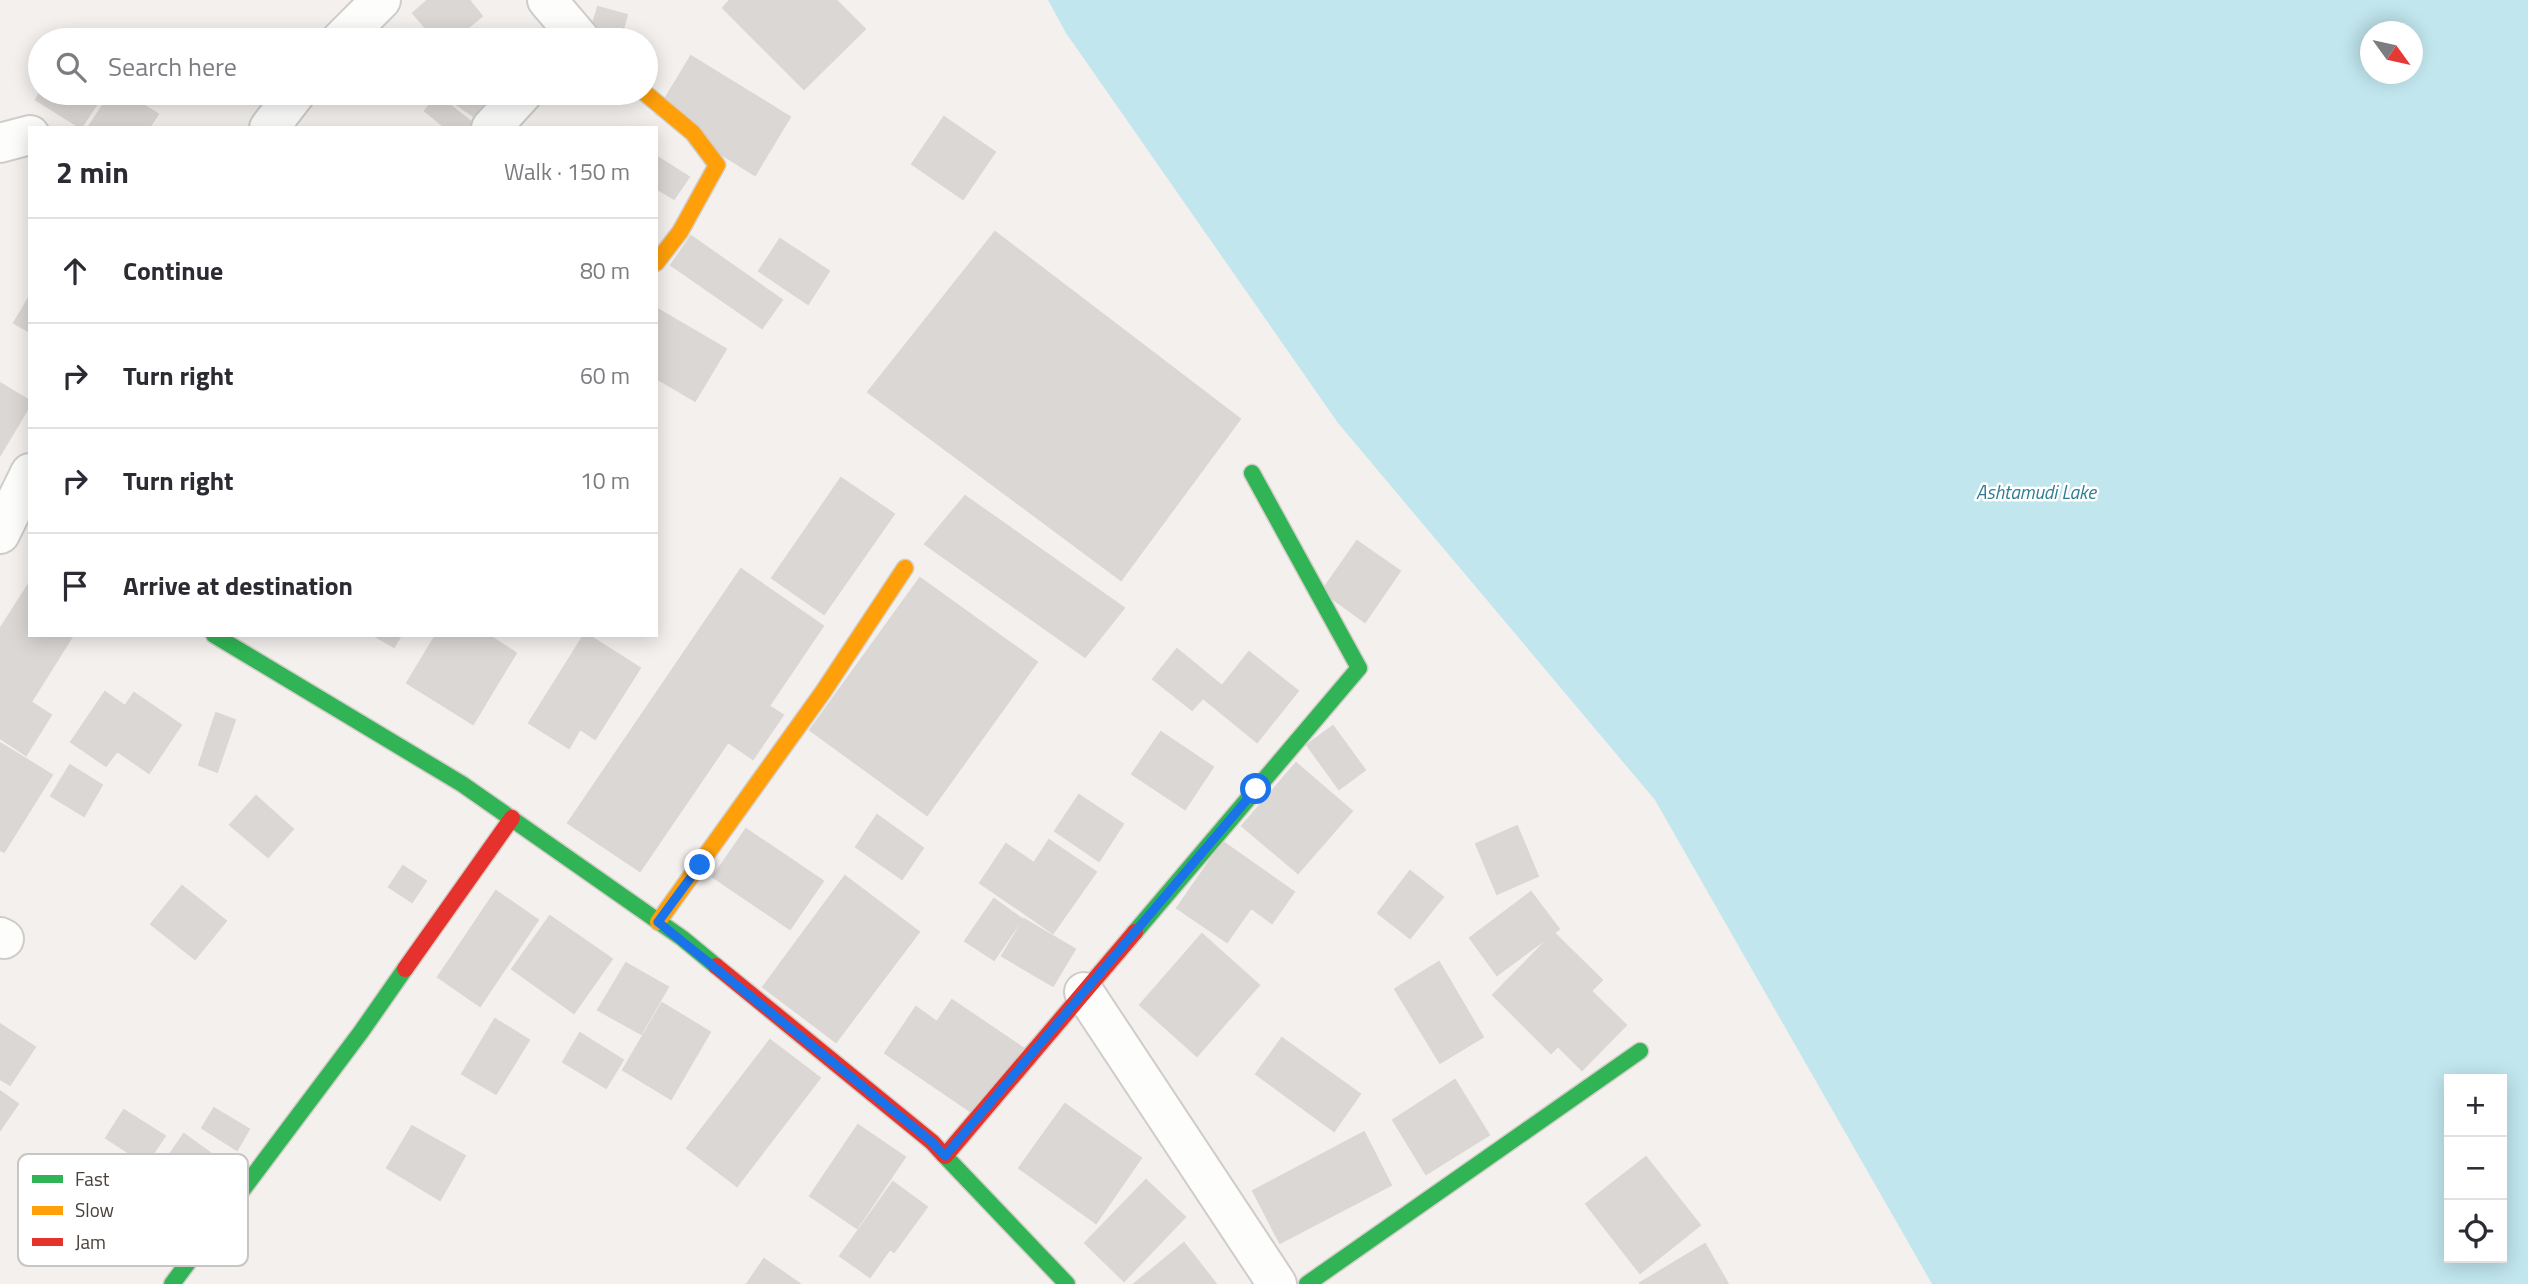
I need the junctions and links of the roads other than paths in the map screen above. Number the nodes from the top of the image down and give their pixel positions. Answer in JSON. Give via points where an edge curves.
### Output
{"nodes":[{"id":1,"x":381,"y":0,"type":"edge"},
{"id":2,"x":547,"y":0,"type":"edge"},
{"id":3,"x":353,"y":28,"type":"edge"},
{"id":4,"x":568,"y":28,"type":"edge"},
{"id":5,"x":658,"y":104,"type":"edge"},
{"id":6,"x":287,"y":105,"type":"edge"},
{"id":7,"x":512,"y":105,"type":"edge"},
{"id":8,"x":271,"y":126,"type":"edge"},
{"id":9,"x":493,"y":126,"type":"edge"},
{"id":10,"x":28,"y":136,"type":"edge"},
{"id":11,"x":0,"y":143,"type":"edge"},
{"id":12,"x":658,"y":260,"type":"edge"},
{"id":13,"x":1252,"y":473,"type":"dead end"},
{"id":14,"x":905,"y":568,"type":"dead end"},
{"id":15,"x":217,"y":637,"type":"edge"},
{"id":16,"x":512,"y":818,"type":"junction"},
{"id":17,"x":658,"y":922,"type":"junction"},
{"id":18,"x":1084,"y":992,"type":"junction"},
{"id":19,"x":1640,"y":1051,"type":"dead end"},
{"id":20,"x":945,"y":1156,"type":"junction"},
{"id":21,"x":248,"y":1183,"type":"edge"},
{"id":22,"x":186,"y":1266,"type":"edge"},
{"id":23,"x":172,"y":1284,"type":"edge"},
{"id":24,"x":1067,"y":1284,"type":"edge"},
{"id":25,"x":1277,"y":1284,"type":"edge"},
{"id":26,"x":1307,"y":1284,"type":"edge"}],
"edges":[{"from":1,"to":3,"type":"street"},
{"from":2,"to":4,"type":"street"},
{"from":5,"to":12,"type":"street","via":[[693,133],[717,165],[680,232]]},
{"from":6,"to":8,"type":"street"},
{"from":7,"to":9,"type":"street"},
{"from":10,"to":11,"type":"street"},
{"from":13,"to":18,"type":"street","via":[[1359,668]]},
{"from":14,"to":17,"type":"street","via":[[823,692]]},
{"from":15,"to":16,"type":"street","via":[[462,783]]},
{"from":16,"to":17,"type":"street"},
{"from":16,"to":21,"type":"street"},
{"from":17,"to":20,"type":"street"},
{"from":18,"to":20,"type":"street"},
{"from":18,"to":25,"type":"street"},
{"from":19,"to":26,"type":"street"},
{"from":20,"to":24,"type":"street"},
{"from":22,"to":23,"type":"street"}]}
